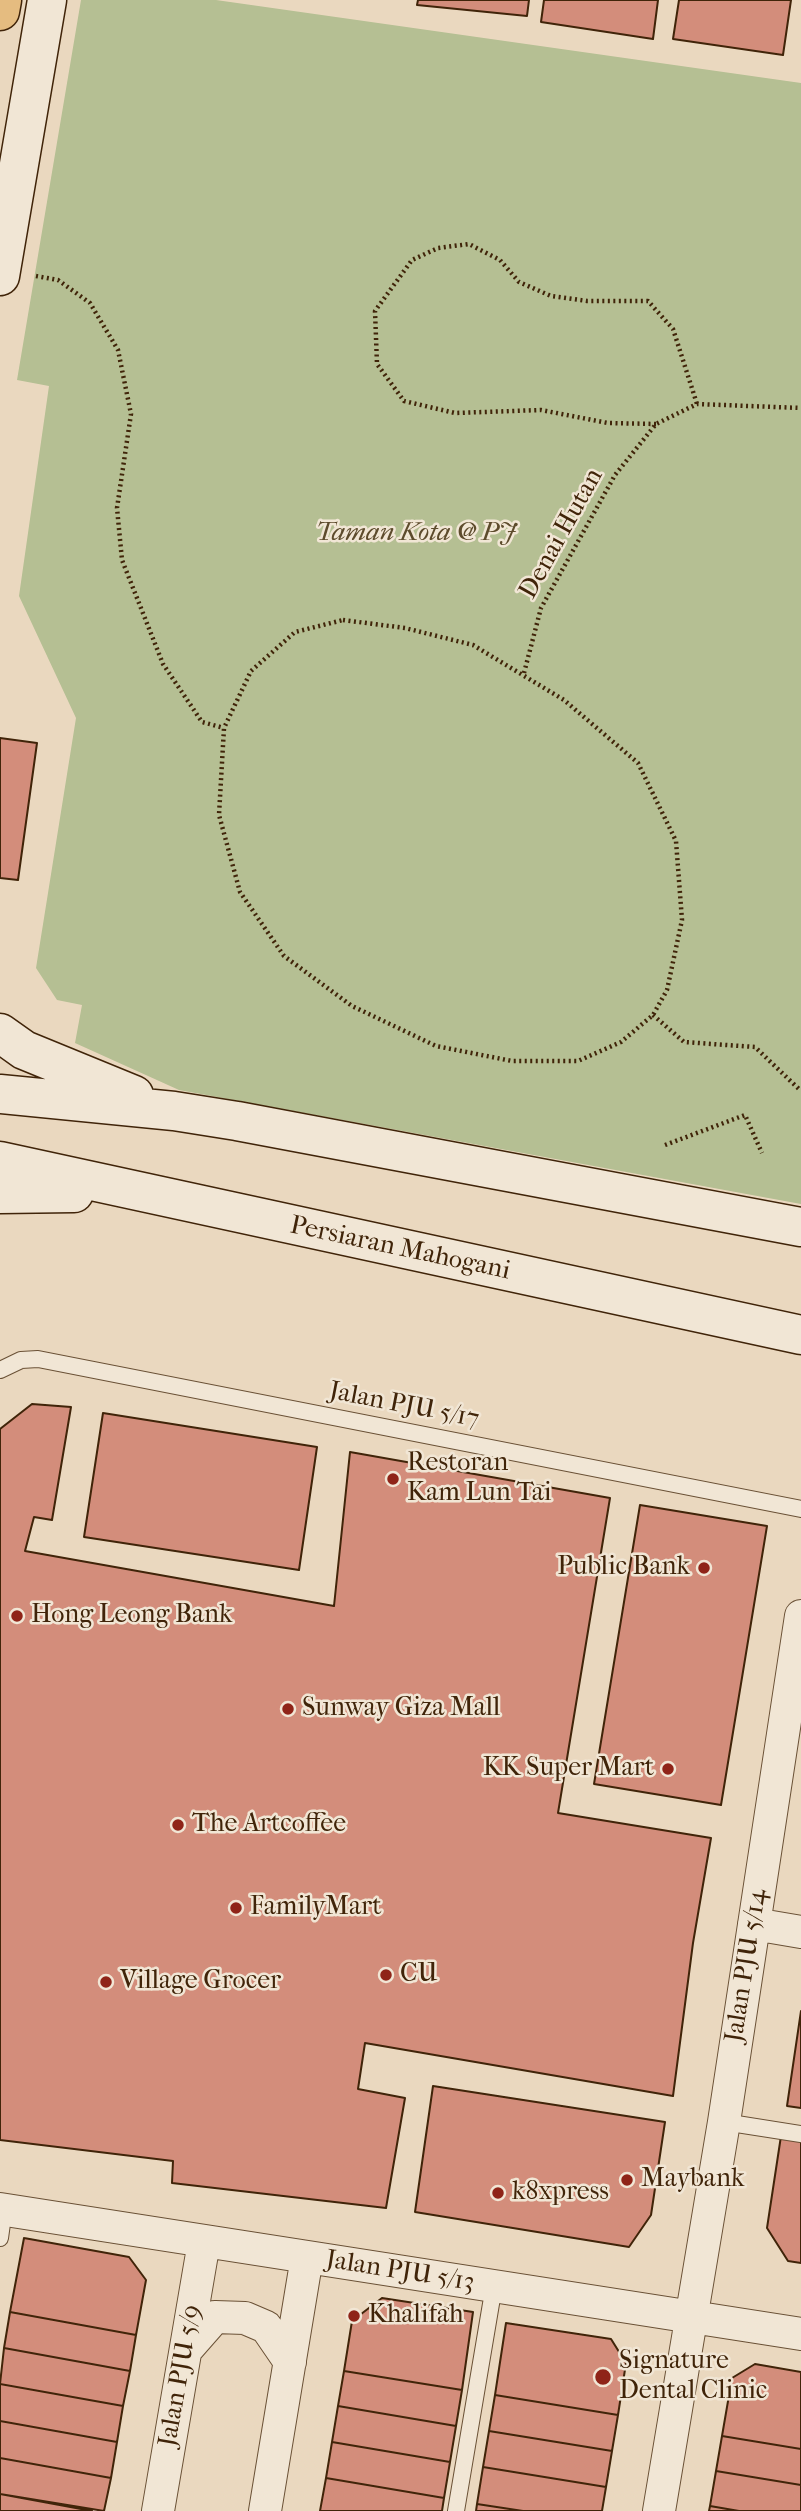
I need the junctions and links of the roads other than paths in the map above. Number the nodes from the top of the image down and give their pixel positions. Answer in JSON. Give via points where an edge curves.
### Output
{"nodes":[{"id":1,"x":2,"y":0,"type":"edge"},
{"id":2,"x":47,"y":0,"type":"edge"},
{"id":3,"x":0,"y":11,"type":"edge"},
{"id":4,"x":1,"y":273,"type":"edge"},
{"id":5,"x":0,"y":1033,"type":"edge"},
{"id":6,"x":0,"y":1094,"type":"edge"},
{"id":7,"x":174,"y":1111,"type":"junction"},
{"id":8,"x":0,"y":1161,"type":"edge"},
{"id":9,"x":0,"y":1194,"type":"edge"},
{"id":10,"x":283,"y":1224,"type":"junction"},
{"id":11,"x":801,"y":1227,"type":"edge"},
{"id":12,"x":785,"y":1332,"type":"edge"},
{"id":13,"x":801,"y":1356,"type":"edge"},
{"id":14,"x":0,"y":1370,"type":"edge"},
{"id":15,"x":801,"y":1509,"type":"edge"},
{"id":16,"x":801,"y":1616,"type":"edge"},
{"id":17,"x":791,"y":1741,"type":"edge"},
{"id":18,"x":754,"y":1924,"type":"junction"},
{"id":19,"x":801,"y":1931,"type":"edge"},
{"id":20,"x":723,"y":2122,"type":"junction"},
{"id":21,"x":801,"y":2134,"type":"edge"},
{"id":22,"x":1,"y":2219,"type":"edge"},
{"id":23,"x":204,"y":2242,"type":"junction"},
{"id":24,"x":307,"y":2257,"type":"junction"},
{"id":25,"x":494,"y":2286,"type":"junction"},
{"id":26,"x":692,"y":2317,"type":"junction"},
{"id":27,"x":801,"y":2334,"type":"edge"},
{"id":28,"x":186,"y":2350,"type":"junction"},
{"id":29,"x":290,"y":2362,"type":"junction"},
{"id":30,"x":158,"y":2511,"type":"edge"},
{"id":31,"x":265,"y":2511,"type":"edge"},
{"id":32,"x":456,"y":2511,"type":"edge"},
{"id":33,"x":659,"y":2511,"type":"edge"}],
"edges":[{"from":1,"to":3,"type":"main road"},
{"from":2,"to":4,"type":"main road"},
{"from":5,"to":7,"type":"main road","via":[[24,1050]]},
{"from":6,"to":7,"type":"main road"},
{"from":7,"to":11,"type":"main road"},
{"from":8,"to":10,"type":"main road","name":"Persiaran Mahogani"},
{"from":9,"to":10,"type":"main road","via":[[138,1194]]},
{"from":10,"to":12,"type":"main road","name":"Persiaran Mahogani"},
{"from":12,"to":13,"type":"street"},
{"from":14,"to":15,"type":"lane","name":"Jalan PJU 5/17","via":[[21,1360],[38,1359]]},
{"from":16,"to":17,"type":"street","name":"Jalan PJU 5/14"},
{"from":17,"to":18,"type":"street","name":"Jalan PJU 5/14"},
{"from":18,"to":19,"type":"street"},
{"from":18,"to":20,"type":"street","name":"Jalan PJU 5/14"},
{"from":20,"to":21,"type":"lane"},
{"from":20,"to":26,"type":"street","name":"Jalan PJU 5/14"},
{"from":22,"to":23,"type":"street","name":"Jalan PJU 5/13"},
{"from":23,"to":24,"type":"street","name":"Jalan PJU 5/13"},
{"from":23,"to":28,"type":"street","name":"Jalan PJU 5/9"},
{"from":24,"to":25,"type":"street","name":"Jalan PJU 5/13"},
{"from":24,"to":29,"type":"street"},
{"from":25,"to":26,"type":"street","name":"Jalan PJU 5/13"},
{"from":25,"to":32,"type":"lane"},
{"from":26,"to":27,"type":"street","name":"Jalan PJU 5/13"},
{"from":26,"to":33,"type":"street","name":"Jalan PJU 5/14"},
{"from":28,"to":29,"type":"street","via":[[215,2317],[244,2318],[266,2327]]},
{"from":28,"to":30,"type":"street","name":"Jalan PJU 5/9"},
{"from":29,"to":31,"type":"street"}]}
